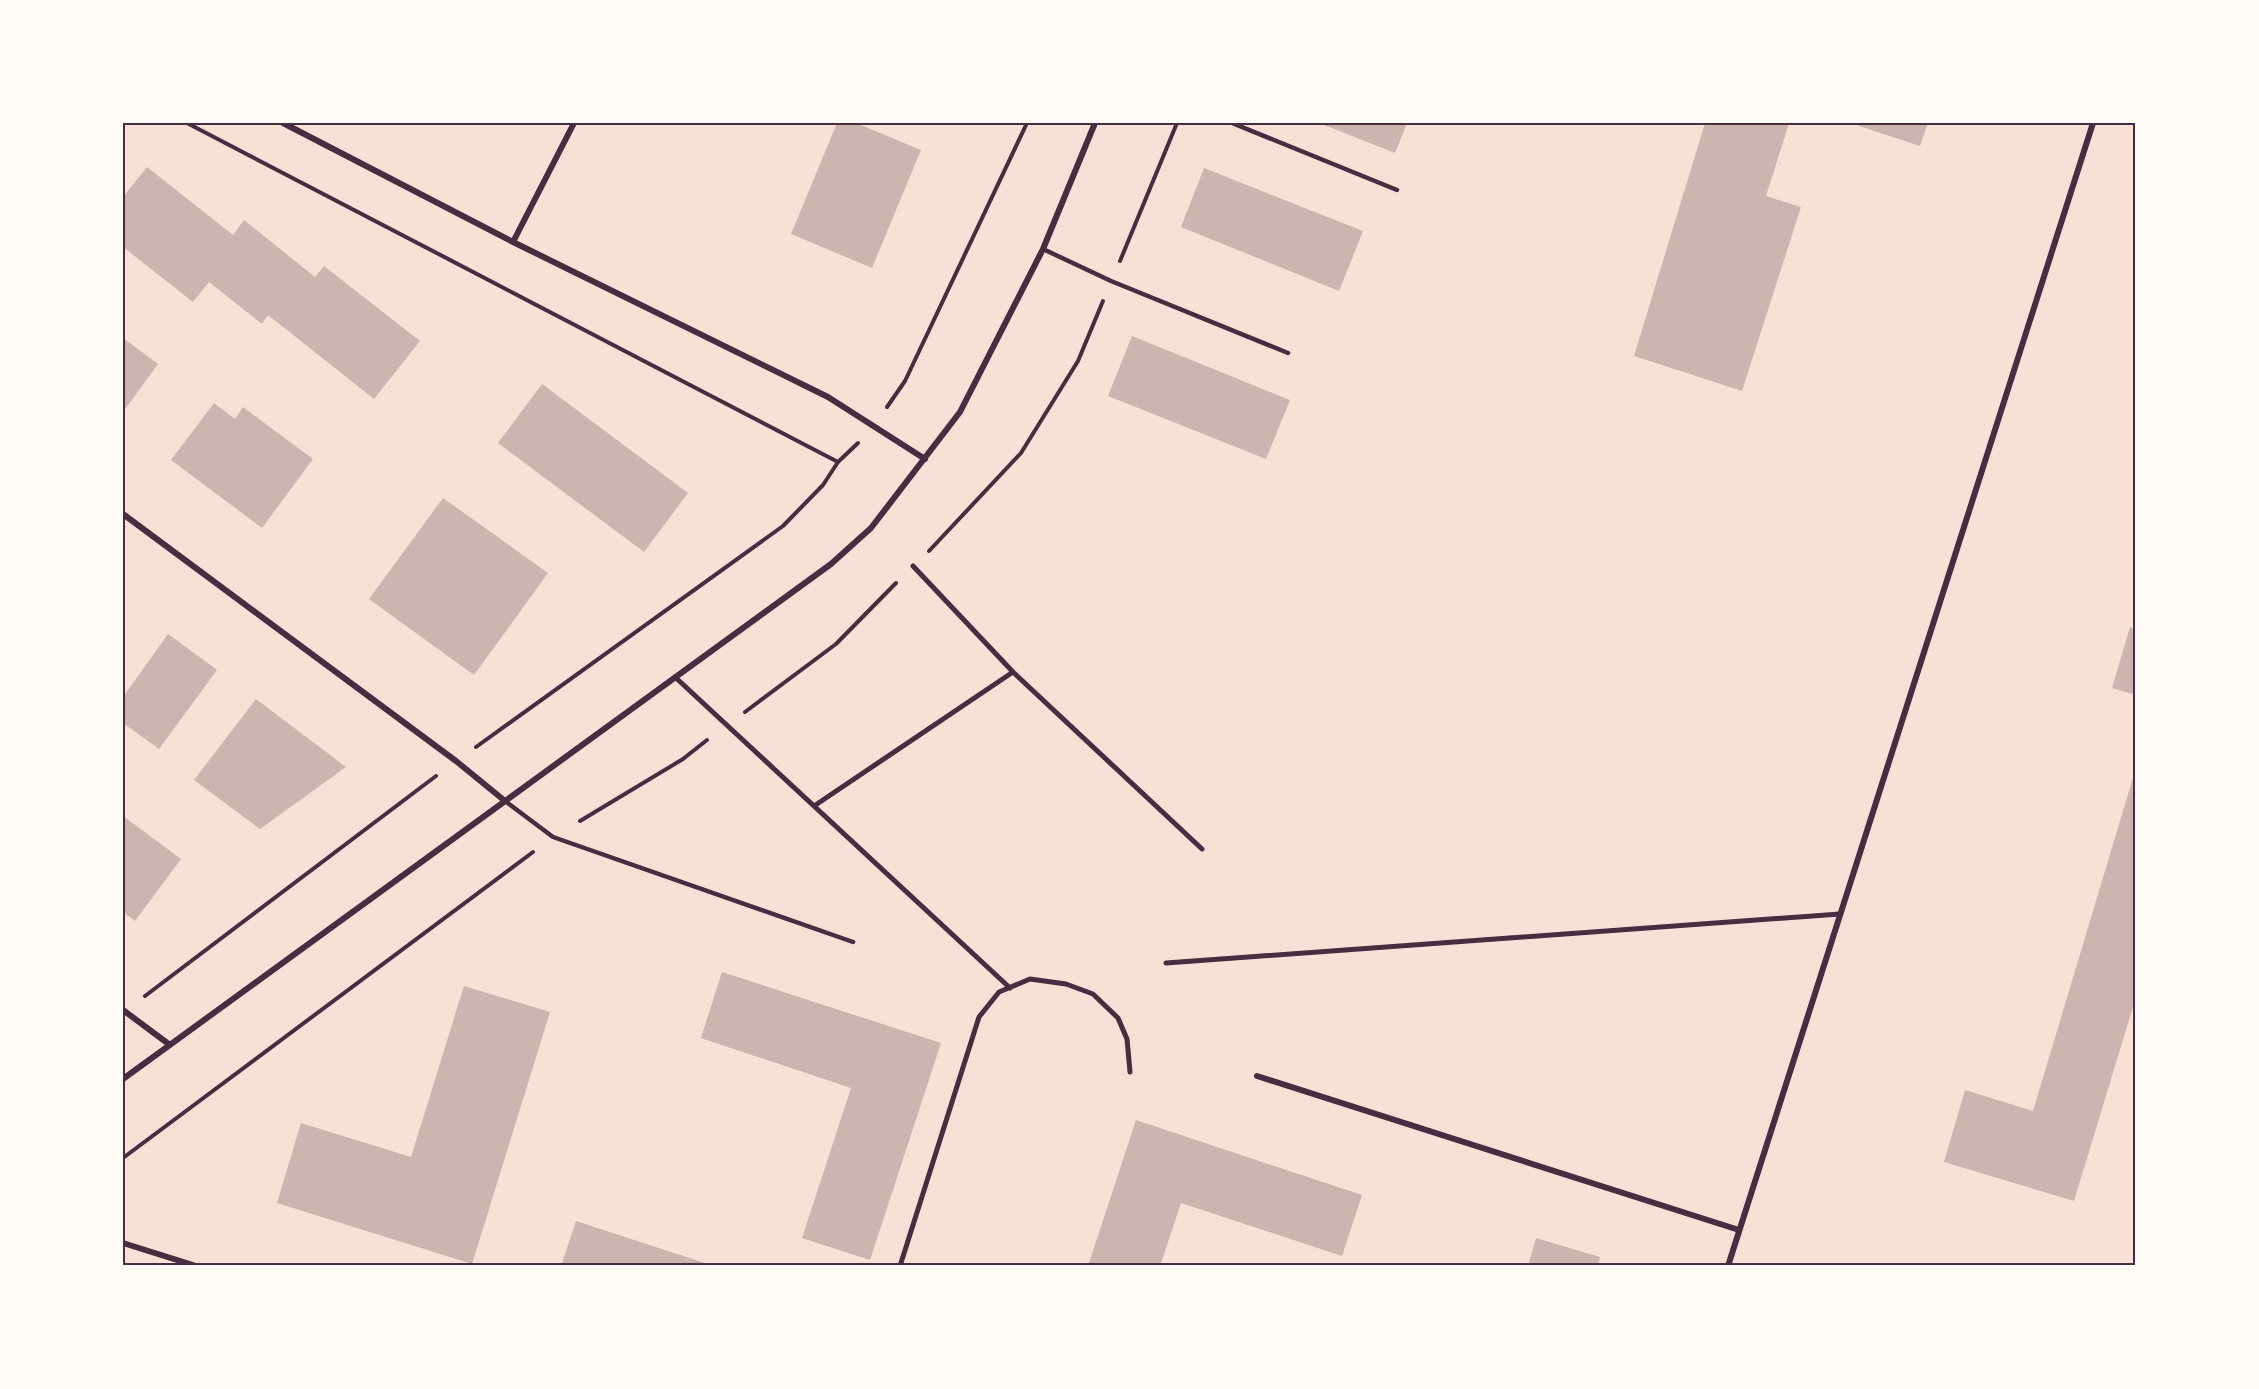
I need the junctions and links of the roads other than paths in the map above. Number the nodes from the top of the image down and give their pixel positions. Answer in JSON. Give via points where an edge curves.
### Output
{"nodes":[{"id":1,"x":283,"y":123,"type":"edge"},
{"id":2,"x":574,"y":123,"type":"edge"},
{"id":3,"x":1095,"y":123,"type":"edge"},
{"id":4,"x":1232,"y":123,"type":"edge"},
{"id":5,"x":2093,"y":123,"type":"edge"},
{"id":6,"x":1397,"y":190,"type":"dead end"},
{"id":7,"x":513,"y":242,"type":"junction"},
{"id":8,"x":1043,"y":249,"type":"junction"},
{"id":9,"x":1288,"y":353,"type":"dead end"},
{"id":10,"x":925,"y":459,"type":"junction"},
{"id":11,"x":123,"y":514,"type":"edge"},
{"id":12,"x":913,"y":566,"type":"road end"},
{"id":13,"x":1013,"y":672,"type":"junction"},
{"id":14,"x":675,"y":677,"type":"junction"},
{"id":15,"x":505,"y":801,"type":"junction"},
{"id":16,"x":814,"y":806,"type":"junction"},
{"id":17,"x":1202,"y":849,"type":"dead end"},
{"id":18,"x":1840,"y":914,"type":"junction"},
{"id":19,"x":853,"y":942,"type":"dead end"},
{"id":20,"x":1166,"y":963,"type":"dead end"},
{"id":21,"x":1010,"y":988,"type":"junction"},
{"id":22,"x":124,"y":1010,"type":"edge"},
{"id":23,"x":170,"y":1045,"type":"junction"},
{"id":24,"x":1130,"y":1072,"type":"dead end"},
{"id":25,"x":1257,"y":1076,"type":"dead end"},
{"id":26,"x":123,"y":1079,"type":"edge"},
{"id":27,"x":1739,"y":1230,"type":"junction"},
{"id":28,"x":123,"y":1243,"type":"edge"},
{"id":29,"x":196,"y":1266,"type":"edge"},
{"id":30,"x":900,"y":1266,"type":"edge"},
{"id":31,"x":1728,"y":1266,"type":"edge"}],
"edges":[{"from":1,"to":7,"type":"street"},
{"from":2,"to":7,"type":"street"},
{"from":3,"to":8,"type":"street"},
{"from":4,"to":6,"type":"lane"},
{"from":5,"to":18,"type":"street"},
{"from":7,"to":10,"type":"street","via":[[828,398]]},
{"from":8,"to":9,"type":"lane"},
{"from":8,"to":10,"type":"street","via":[[960,412]]},
{"from":10,"to":14,"type":"street","via":[[871,528],[831,564]]},
{"from":11,"to":15,"type":"street"},
{"from":12,"to":13,"type":"street"},
{"from":13,"to":16,"type":"street"},
{"from":13,"to":17,"type":"street"},
{"from":14,"to":15,"type":"street"},
{"from":14,"to":16,"type":"street"},
{"from":15,"to":19,"type":"lane","via":[[553,837]]},
{"from":15,"to":23,"type":"street"},
{"from":16,"to":21,"type":"street"},
{"from":18,"to":20,"type":"street"},
{"from":18,"to":27,"type":"street"},
{"from":21,"to":24,"type":"street","via":[[1030,979],[1066,984],[1093,994],[1118,1018],[1127,1039]]},
{"from":21,"to":30,"type":"street","via":[[999,992],[979,1017]]},
{"from":22,"to":23,"type":"street"},
{"from":23,"to":26,"type":"street"},
{"from":25,"to":27,"type":"street"},
{"from":27,"to":31,"type":"street"},
{"from":28,"to":29,"type":"street"}]}
